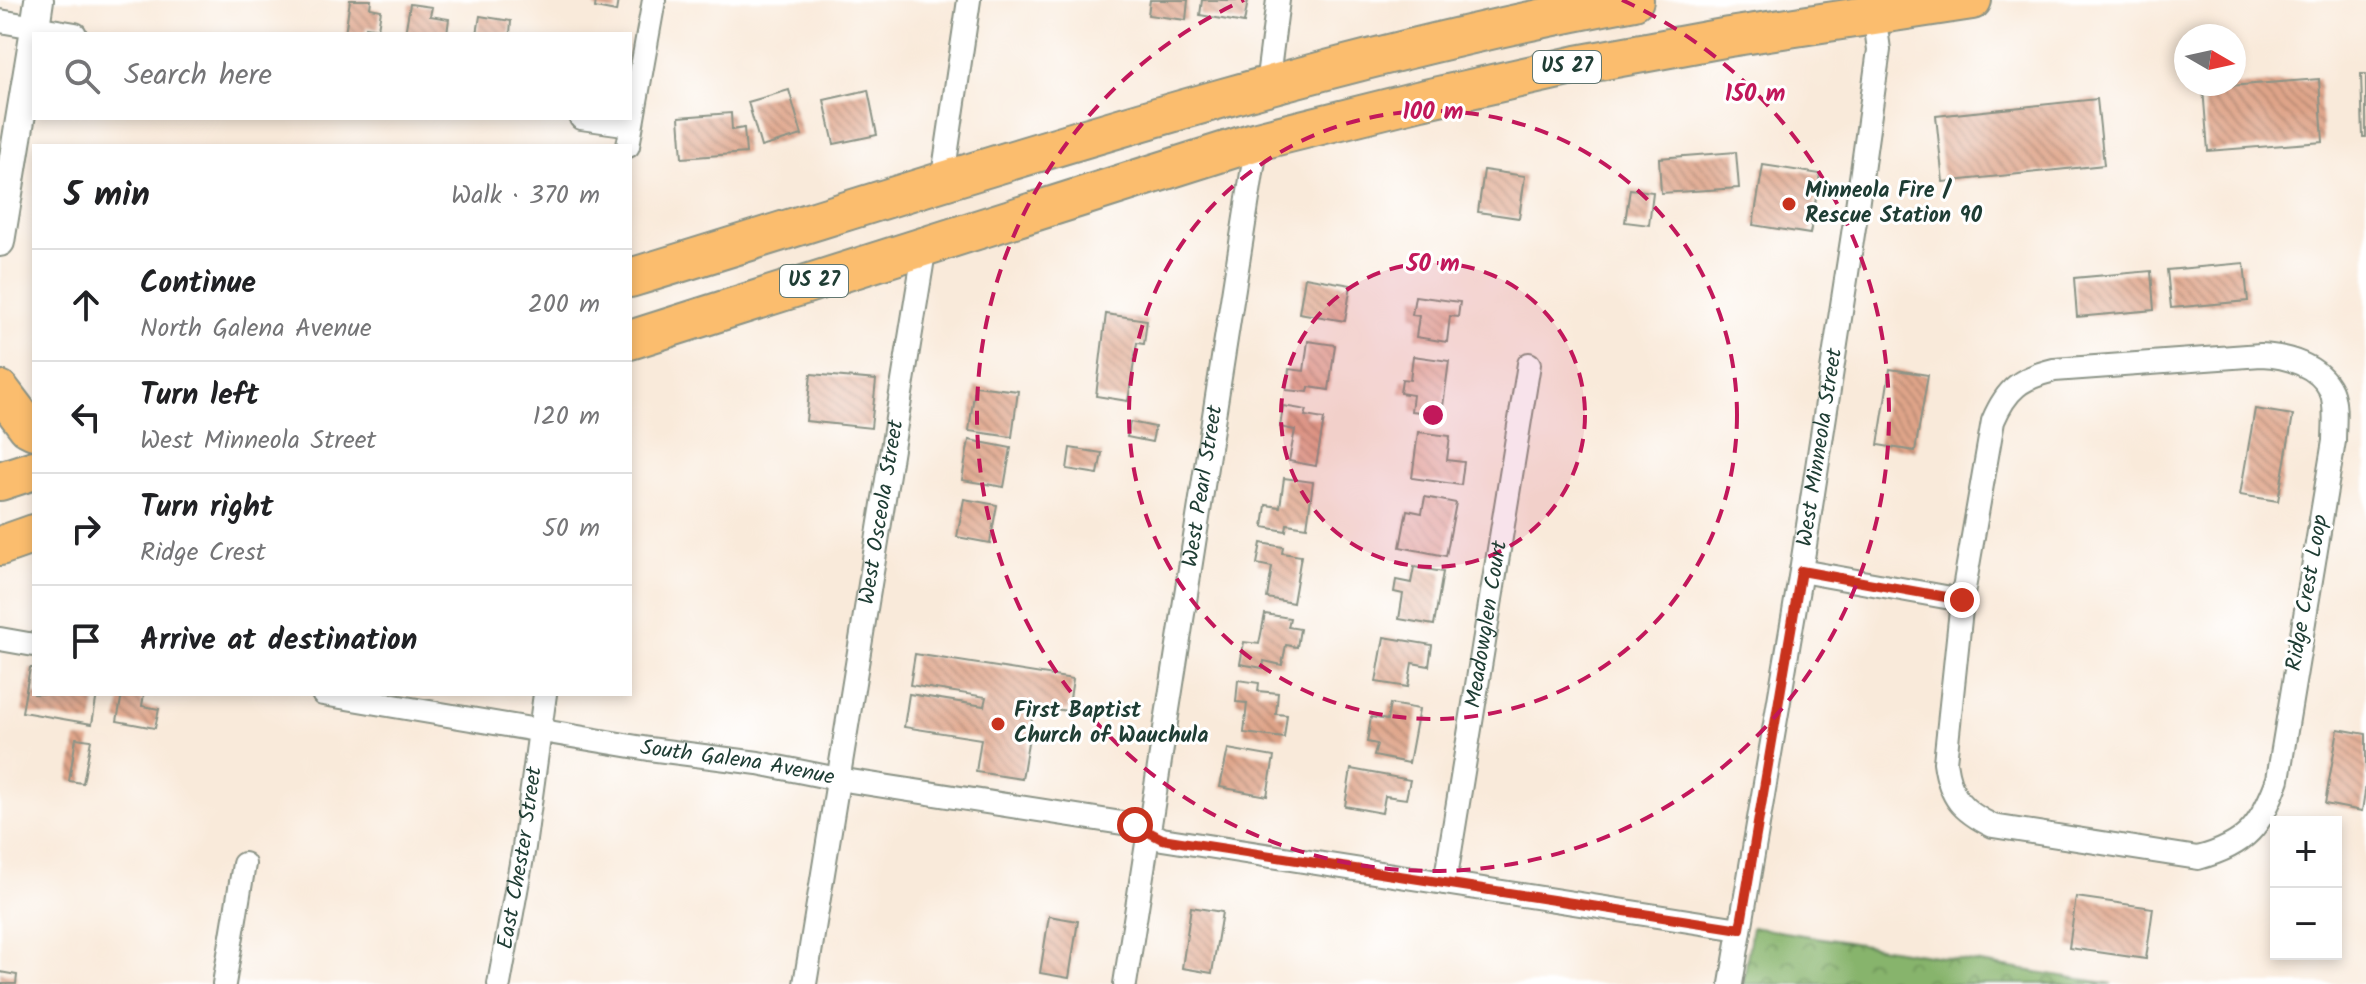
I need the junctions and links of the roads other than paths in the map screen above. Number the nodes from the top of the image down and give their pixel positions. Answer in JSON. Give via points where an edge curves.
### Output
{"nodes":[{"id":1,"x":654,"y":0,"type":"edge"},
{"id":2,"x":969,"y":0,"type":"edge"},
{"id":3,"x":1278,"y":0,"type":"edge"},
{"id":4,"x":1634,"y":0,"type":"edge"},
{"id":5,"x":1972,"y":0,"type":"edge"},
{"id":6,"x":1582,"y":5,"type":"edge"},
{"id":7,"x":1874,"y":13,"type":"junction"},
{"id":8,"x":0,"y":21,"type":"edge"},
{"id":9,"x":36,"y":24,"type":"edge"},
{"id":10,"x":67,"y":32,"type":"edge"},
{"id":11,"x":32,"y":48,"type":"edge"},
{"id":12,"x":1355,"y":61,"type":"junction"},
{"id":13,"x":1267,"y":85,"type":"junction"},
{"id":14,"x":586,"y":120,"type":"edge"},
{"id":15,"x":632,"y":120,"type":"edge"},
{"id":16,"x":629,"y":136,"type":"edge"},
{"id":17,"x":1257,"y":141,"type":"junction"},
{"id":18,"x":1170,"y":169,"type":"junction"},
{"id":19,"x":942,"y":183,"type":"junction"},
{"id":20,"x":0,"y":242,"type":"edge"},
{"id":21,"x":925,"y":246,"type":"junction"},
{"id":22,"x":632,"y":277,"type":"edge"},
{"id":23,"x":632,"y":339,"type":"edge"},
{"id":24,"x":1529,"y":364,"type":"dead end"},
{"id":25,"x":0,"y":390,"type":"edge"},
{"id":26,"x":32,"y":429,"type":"edge"},
{"id":27,"x":32,"y":471,"type":"edge"},
{"id":28,"x":0,"y":481,"type":"edge"},
{"id":29,"x":32,"y":535,"type":"edge"},
{"id":30,"x":0,"y":546,"type":"edge"},
{"id":31,"x":1801,"y":571,"type":"junction"},
{"id":32,"x":1962,"y":600,"type":"junction"},
{"id":33,"x":0,"y":639,"type":"edge"},
{"id":34,"x":32,"y":645,"type":"edge"},
{"id":35,"x":335,"y":696,"type":"edge"},
{"id":36,"x":545,"y":696,"type":"edge"},
{"id":37,"x":540,"y":731,"type":"junction"},
{"id":38,"x":838,"y":779,"type":"junction"},
{"id":39,"x":1150,"y":831,"type":"junction"},
{"id":40,"x":244,"y":864,"type":"dead end"},
{"id":41,"x":1445,"y":883,"type":"junction"},
{"id":42,"x":1740,"y":929,"type":"junction"},
{"id":43,"x":224,"y":984,"type":"edge"},
{"id":44,"x":499,"y":984,"type":"edge"},
{"id":45,"x":805,"y":984,"type":"edge"},
{"id":46,"x":1125,"y":984,"type":"edge"},
{"id":47,"x":1731,"y":984,"type":"edge"}],
"edges":[{"from":1,"to":15,"type":"street"},
{"from":2,"to":19,"type":"street"},
{"from":3,"to":13,"type":"street"},
{"from":4,"to":6,"type":"highway","number":"US 27"},
{"from":5,"to":7,"type":"highway","number":"US 27"},
{"from":6,"to":12,"type":"highway","number":"US 27"},
{"from":7,"to":17,"type":"highway","number":"US 27","via":[[1577,65]]},
{"from":7,"to":31,"type":"street","name":"West Minneola Street","via":[[1879,50]]},
{"from":8,"to":9,"type":"street"},
{"from":9,"to":10,"type":"street"},
{"from":11,"to":20,"type":"street"},
{"from":12,"to":13,"type":"highway","number":"US 27"},
{"from":12,"to":17,"type":"highway","via":[[1296,101]]},
{"from":13,"to":18,"type":"highway","via":[[1231,124]]},
{"from":13,"to":19,"type":"highway","number":"US 27"},
{"from":14,"to":16,"type":"street"},
{"from":17,"to":18,"type":"highway","number":"US 27"},
{"from":17,"to":39,"type":"street","name":"West Pearl Street"},
{"from":18,"to":21,"type":"highway","number":"US 27"},
{"from":19,"to":22,"type":"highway","number":"US 27"},
{"from":21,"to":23,"type":"highway","number":"US 27"},
{"from":21,"to":38,"type":"street","name":"West Osceola Street"},
{"from":24,"to":41,"type":"street","name":"Meadowglen Court"},
{"from":25,"to":26,"type":"highway"},
{"from":27,"to":28,"type":"highway"},
{"from":29,"to":30,"type":"highway"},
{"from":31,"to":32,"type":"street"},
{"from":31,"to":42,"type":"street","name":"West Minneola Street"},
{"from":32,"to":32,"type":"street","name":"Ridge Crest Loop","via":[[1993,421],[2017,383],[2054,370],[2261,355],[2306,366],[2331,391],[2334,441],[2278,779],[2262,818],[2229,848],[2198,858],[2128,849],[1993,826],[1965,811],[1954,796],[1945,762]]},
{"from":33,"to":34,"type":"street"},
{"from":35,"to":37,"type":"street","name":"South Galena Avenue"},
{"from":36,"to":37,"type":"street","name":"East Chester Street"},
{"from":37,"to":38,"type":"street","name":"South Galena Avenue"},
{"from":37,"to":44,"type":"street","name":"East Chester Street"},
{"from":38,"to":39,"type":"street","name":"South Galena Avenue"},
{"from":38,"to":45,"type":"street","name":"West Osceola Street"},
{"from":39,"to":41,"type":"street","name":"South Galena Avenue","via":[[1162,839]]},
{"from":39,"to":46,"type":"street","name":"West Pearl Street"},
{"from":40,"to":43,"type":"street"},
{"from":41,"to":42,"type":"street","name":"South Galena Avenue"},
{"from":42,"to":47,"type":"street","name":"West Minneola Street"}]}
